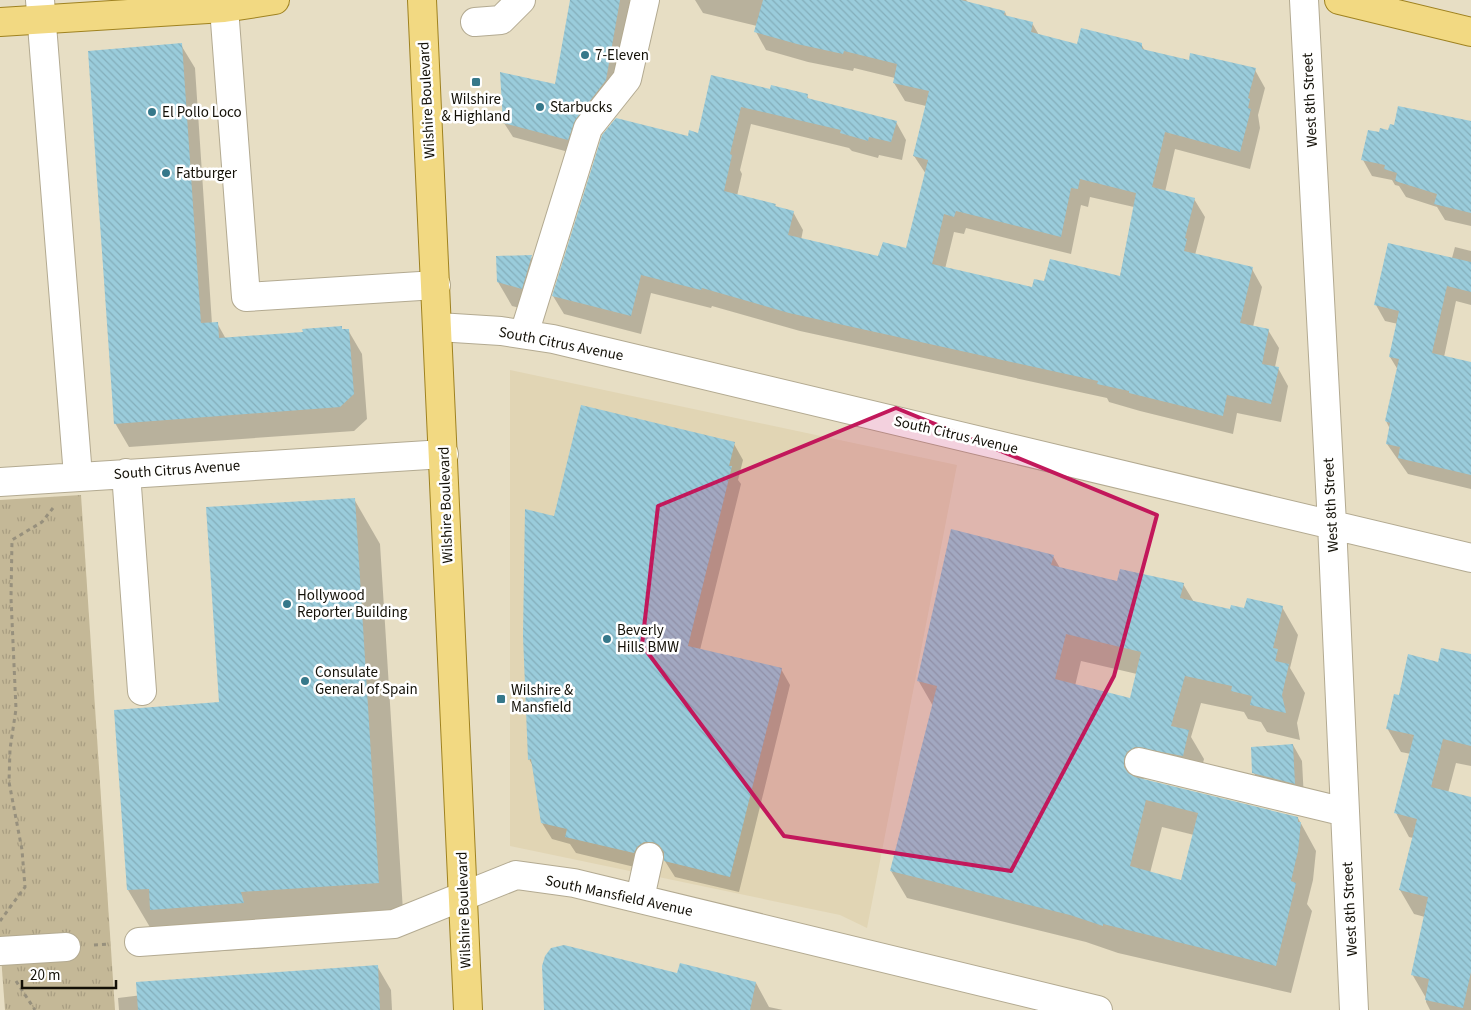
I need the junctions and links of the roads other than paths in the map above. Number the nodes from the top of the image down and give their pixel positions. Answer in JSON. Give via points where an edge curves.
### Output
{"nodes":[{"id":1,"x":275,"y":0,"type":"edge"},
{"id":2,"x":422,"y":0,"type":"edge"},
{"id":3,"x":521,"y":0,"type":"edge"},
{"id":4,"x":645,"y":0,"type":"edge"},
{"id":5,"x":1304,"y":0,"type":"edge"},
{"id":6,"x":1339,"y":0,"type":"edge"},
{"id":7,"x":224,"y":8,"type":"junction"},
{"id":8,"x":41,"y":9,"type":"edge"},
{"id":9,"x":0,"y":22,"type":"edge"},
{"id":10,"x":475,"y":22,"type":"dead end"},
{"id":11,"x":1471,"y":32,"type":"edge"},
{"id":12,"x":436,"y":285,"type":"junction"},
{"id":13,"x":438,"y":327,"type":"junction"},
{"id":14,"x":524,"y":334,"type":"junction"},
{"id":15,"x":444,"y":454,"type":"junction"},
{"id":16,"x":126,"y":473,"type":"junction"},
{"id":17,"x":78,"y":476,"type":"junction"},
{"id":18,"x":0,"y":482,"type":"edge"},
{"id":19,"x":1332,"y":524,"type":"junction"},
{"id":20,"x":1471,"y":558,"type":"edge"},
{"id":21,"x":142,"y":692,"type":"dead end"},
{"id":22,"x":1139,"y":762,"type":"dead end"},
{"id":23,"x":1346,"y":812,"type":"junction"},
{"id":24,"x":649,"y":857,"type":"dead end"},
{"id":25,"x":463,"y":895,"type":"junction"},
{"id":26,"x":640,"y":898,"type":"junction"},
{"id":27,"x":139,"y":942,"type":"road end"},
{"id":28,"x":66,"y":947,"type":"road end"},
{"id":29,"x":6,"y":963,"type":"edge"},
{"id":30,"x":1049,"y":1004,"type":"edge"},
{"id":31,"x":468,"y":1010,"type":"edge"},
{"id":32,"x":1098,"y":1010,"type":"edge"},
{"id":33,"x":1354,"y":1010,"type":"edge"}],
"edges":[{"from":1,"to":7,"type":"main road"},
{"from":2,"to":12,"type":"main road","name":"Wilshire Boulevard"},
{"from":3,"to":10,"type":"street","via":[[501,20]]},
{"from":4,"to":14,"type":"street","via":[[627,79],[588,128]]},
{"from":5,"to":19,"type":"street","name":"West 8th Street"},
{"from":6,"to":11,"type":"main road"},
{"from":7,"to":8,"type":"main road"},
{"from":7,"to":12,"type":"street","via":[[246,297]]},
{"from":8,"to":9,"type":"main road"},
{"from":8,"to":17,"type":"street"},
{"from":12,"to":13,"type":"main road","name":"Wilshire Boulevard"},
{"from":13,"to":14,"type":"street","name":"South Citrus Avenue"},
{"from":13,"to":15,"type":"main road","name":"Wilshire Boulevard"},
{"from":14,"to":19,"type":"street","name":"South Citrus Avenue"},
{"from":15,"to":16,"type":"street","name":"South Citrus Avenue"},
{"from":15,"to":25,"type":"main road","name":"Wilshire Boulevard"},
{"from":16,"to":17,"type":"street","name":"South Citrus Avenue"},
{"from":16,"to":21,"type":"street"},
{"from":17,"to":18,"type":"street","name":"South Citrus Avenue"},
{"from":19,"to":20,"type":"street","name":"South Citrus Avenue"},
{"from":19,"to":23,"type":"street","name":"West 8th Street"},
{"from":22,"to":23,"type":"street"},
{"from":23,"to":33,"type":"street","name":"West 8th Street"},
{"from":24,"to":26,"type":"street"},
{"from":25,"to":26,"type":"street","name":"South Mansfield Avenue","via":[[516,875],[574,883]]},
{"from":25,"to":27,"type":"street","name":"South Mansfield Avenue","via":[[394,924]]},
{"from":25,"to":31,"type":"main road","name":"Wilshire Boulevard"},
{"from":26,"to":30,"type":"street","name":"South Mansfield Avenue"},
{"from":28,"to":29,"type":"street"},
{"from":30,"to":32,"type":"street","name":"South Mansfield Avenue"}]}
